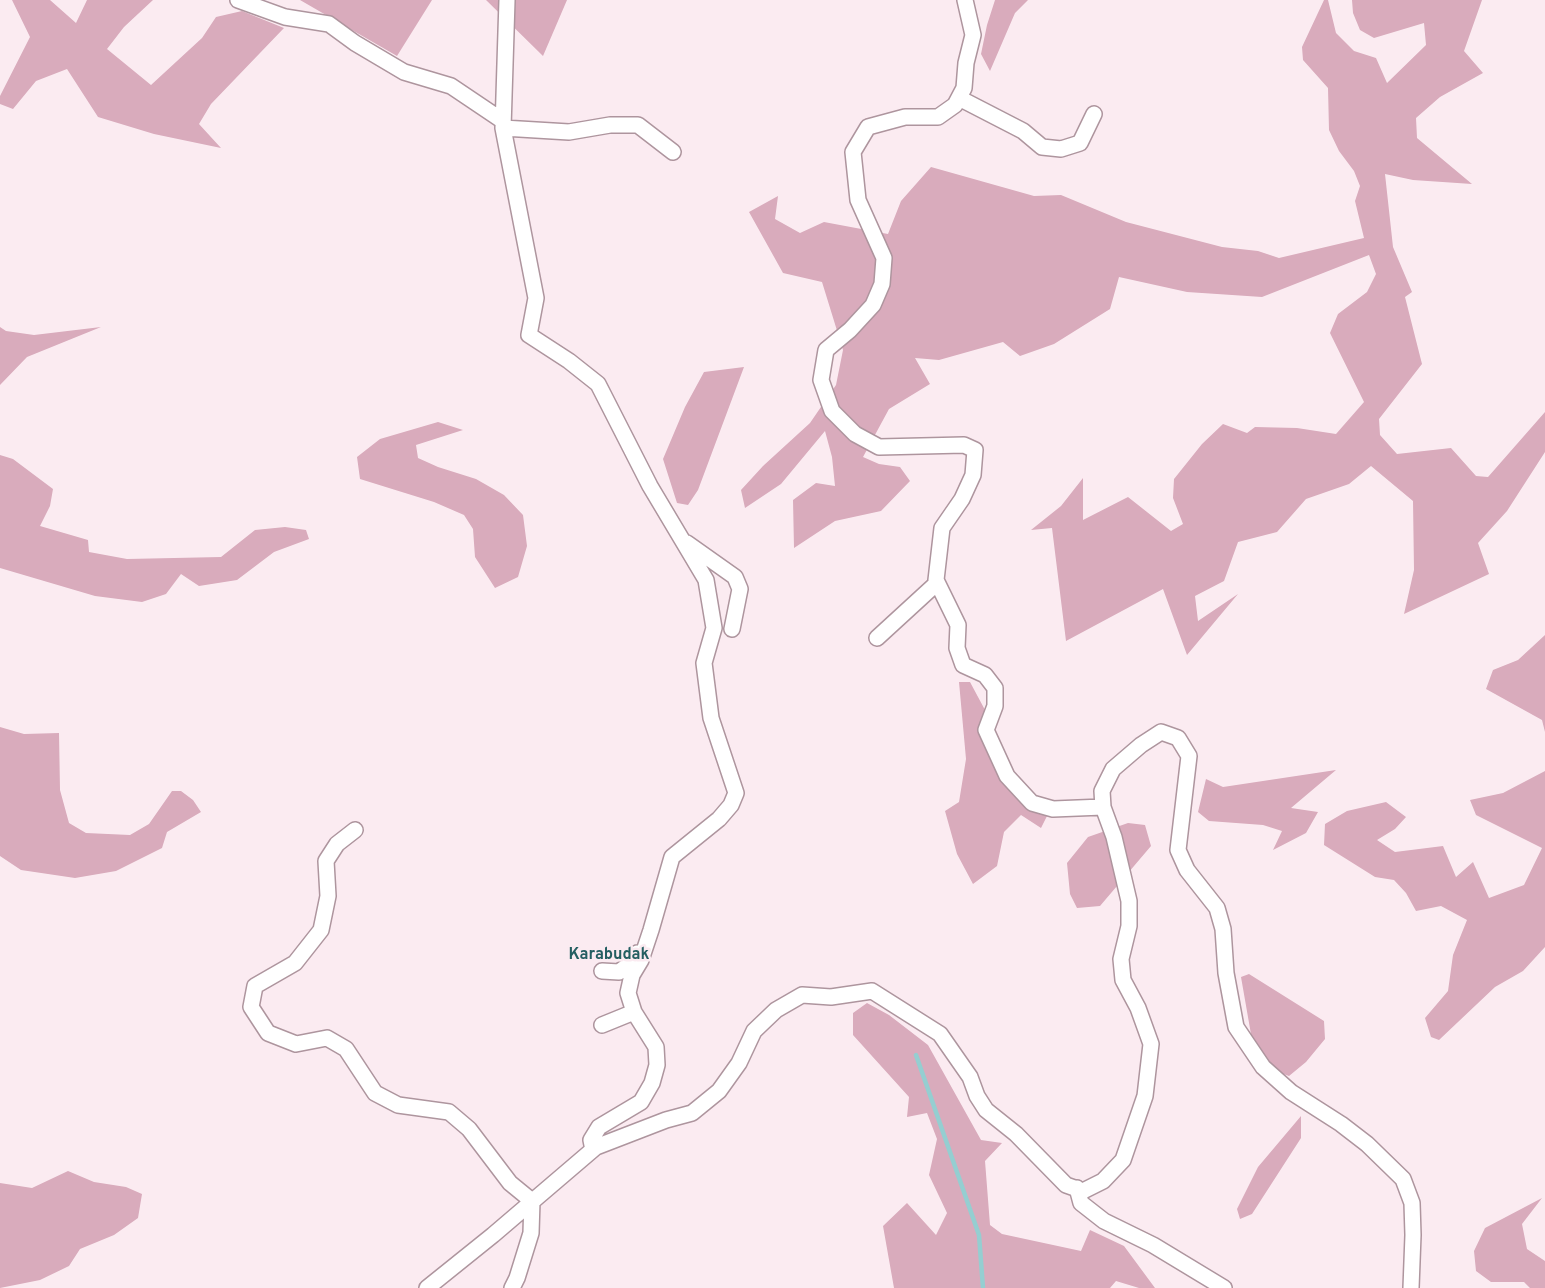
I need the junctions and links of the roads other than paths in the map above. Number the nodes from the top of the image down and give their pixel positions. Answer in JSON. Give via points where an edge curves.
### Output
{"nodes":[{"id":1,"x":238,"y":0,"type":"edge"},
{"id":2,"x":507,"y":0,"type":"edge"},
{"id":3,"x":965,"y":0,"type":"edge"},
{"id":4,"x":959,"y":98,"type":"junction"},
{"id":5,"x":1094,"y":114,"type":"dead end"},
{"id":6,"x":503,"y":125,"type":"junction"},
{"id":7,"x":673,"y":152,"type":"dead end"},
{"id":8,"x":682,"y":539,"type":"junction"},
{"id":9,"x":937,"y":582,"type":"junction"},
{"id":10,"x":732,"y":629,"type":"dead end"},
{"id":11,"x":877,"y":638,"type":"dead end"},
{"id":12,"x":1103,"y":807,"type":"junction"},
{"id":13,"x":355,"y":830,"type":"dead end"},
{"id":14,"x":651,"y":930,"type":"junction"},
{"id":15,"x":602,"y":970,"type":"dead end"},
{"id":16,"x":634,"y":1012,"type":"junction"},
{"id":17,"x":602,"y":1025,"type":"dead end"},
{"id":18,"x":596,"y":1147,"type":"junction"},
{"id":19,"x":1077,"y":1188,"type":"junction"},
{"id":20,"x":532,"y":1201,"type":"junction"},
{"id":21,"x":427,"y":1288,"type":"edge"},
{"id":22,"x":512,"y":1288,"type":"edge"},
{"id":23,"x":1224,"y":1288,"type":"edge"},
{"id":24,"x":1411,"y":1288,"type":"edge"}],
"edges":[{"from":1,"to":6,"type":"street","via":[[285,17],[329,24],[355,44],[404,72],[451,86]]},
{"from":2,"to":6,"type":"street"},
{"from":3,"to":4,"type":"street","via":[[973,35],[964,88]]},
{"from":4,"to":5,"type":"street","via":[[1023,131],[1042,147],[1061,149],[1080,143]]},
{"from":4,"to":9,"type":"street","via":[[956,105],[938,117],[905,117],[868,127],[853,152],[858,200],[884,258],[882,284],[873,305],[826,350],[821,380],[832,411],[855,434],[879,447],[964,445],[975,450],[973,475],[962,499],[942,528]]},
{"from":6,"to":7,"type":"street","via":[[569,132],[638,125]]},
{"from":6,"to":8,"type":"street","via":[[536,298],[529,335],[598,384],[650,486]]},
{"from":8,"to":10,"type":"street","via":[[735,577],[740,589]]},
{"from":8,"to":14,"type":"street","via":[[706,580],[714,628],[704,663],[711,718],[736,792],[731,806],[719,819],[672,857]]},
{"from":9,"to":11,"type":"street"},
{"from":9,"to":12,"type":"street","via":[[958,625],[957,648],[963,665],[985,675],[995,688],[995,706],[986,730],[1008,776],[1032,802],[1053,809]]},
{"from":12,"to":19,"type":"street","via":[[1114,837],[1128,901],[1129,926],[1121,959],[1123,980],[1138,1008],[1151,1044],[1145,1096],[1123,1160],[1103,1181],[1083,1190]]},
{"from":12,"to":24,"type":"street","via":[[1102,791],[1113,768],[1161,732],[1178,738],[1189,756],[1178,850],[1187,870],[1217,908],[1223,929],[1226,973],[1236,1027],[1263,1067],[1291,1092],[1341,1124],[1403,1179],[1412,1203]]},
{"from":13,"to":20,"type":"street","via":[[337,844],[326,861],[328,896],[321,930],[295,963],[255,986],[250,1007],[268,1033],[296,1044],[326,1038],[346,1049],[375,1093],[398,1105],[449,1112],[469,1129],[510,1183]]},
{"from":14,"to":15,"type":"street","via":[[631,963],[618,972]]},
{"from":14,"to":16,"type":"street","via":[[628,993]]},
{"from":16,"to":17,"type":"street"},
{"from":16,"to":18,"type":"street","via":[[656,1047],[657,1064],[652,1083],[641,1102],[599,1127],[591,1140]]},
{"from":18,"to":19,"type":"street","via":[[692,1113],[719,1091],[740,1063],[754,1031],[776,1010],[802,995],[831,996],[872,991],[940,1034],[970,1077],[986,1110],[1016,1134],[1066,1185]]},
{"from":18,"to":20,"type":"street"},
{"from":19,"to":23,"type":"street","via":[[1081,1203],[1104,1222],[1153,1245]]},
{"from":20,"to":21,"type":"street"},
{"from":20,"to":22,"type":"street","via":[[531,1233]]}]}
